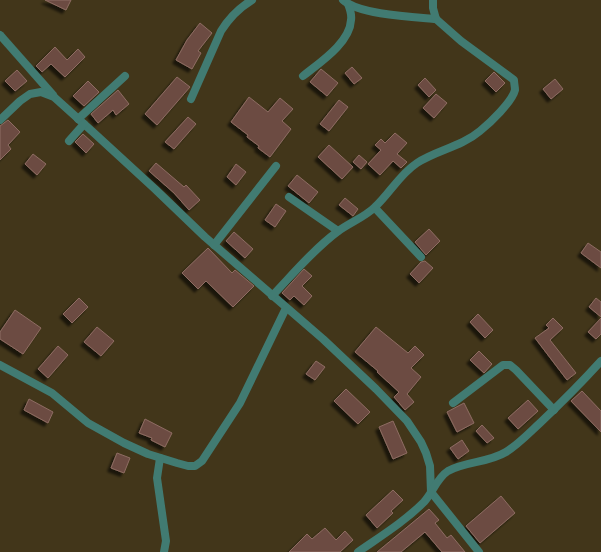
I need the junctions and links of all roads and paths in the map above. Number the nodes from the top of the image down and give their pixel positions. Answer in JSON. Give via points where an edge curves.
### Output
{"nodes":[{"id":1,"x":252,"y":0,"type":"edge"},
{"id":2,"x":433,"y":0,"type":"edge"},
{"id":3,"x":346,"y":2,"type":"edge"},
{"id":4,"x":436,"y":18,"type":"junction"},
{"id":5,"x":0,"y":34,"type":"edge"},
{"id":6,"x":125,"y":76,"type":"dead end"},
{"id":7,"x":302,"y":76,"type":"dead end"},
{"id":8,"x":54,"y":97,"type":"junction"},
{"id":9,"x":192,"y":99,"type":"dead end"},
{"id":10,"x":0,"y":120,"type":"edge"},
{"id":11,"x":81,"y":122,"type":"junction"},
{"id":12,"x":69,"y":141,"type":"dead end"},
{"id":13,"x":276,"y":166,"type":"dead end"},
{"id":14,"x":289,"y":197,"type":"dead end"},
{"id":15,"x":375,"y":208,"type":"junction"},
{"id":16,"x":338,"y":231,"type":"junction"},
{"id":17,"x":214,"y":245,"type":"junction"},
{"id":18,"x":421,"y":257,"type":"dead end"},
{"id":19,"x":272,"y":296,"type":"junction"},
{"id":20,"x":286,"y":308,"type":"junction"},
{"id":21,"x":601,"y":361,"type":"edge"},
{"id":22,"x":0,"y":365,"type":"edge"},
{"id":23,"x":453,"y":403,"type":"dead end"},
{"id":24,"x":554,"y":410,"type":"junction"},
{"id":25,"x":160,"y":458,"type":"junction"},
{"id":26,"x":431,"y":492,"type":"junction"},
{"id":27,"x":164,"y":552,"type":"edge"},
{"id":28,"x":358,"y":552,"type":"edge"},
{"id":29,"x":479,"y":552,"type":"edge"}],
"edges":[{"from":1,"to":9,"type":"street","via":[[226,22]]},
{"from":2,"to":4,"type":"street"},
{"from":3,"to":4,"type":"street","via":[[365,10]]},
{"from":3,"to":7,"type":"street","via":[[352,20],[346,34],[332,52]]},
{"from":4,"to":15,"type":"street","via":[[461,41],[514,80],[515,89],[505,106],[480,132],[465,142],[418,162],[398,179]]},
{"from":5,"to":8,"type":"street"},
{"from":6,"to":11,"type":"street"},
{"from":8,"to":10,"type":"street","via":[[41,92],[30,94]]},
{"from":8,"to":11,"type":"street"},
{"from":11,"to":12,"type":"street"},
{"from":11,"to":17,"type":"street"},
{"from":13,"to":17,"type":"street"},
{"from":14,"to":16,"type":"street"},
{"from":15,"to":16,"type":"street"},
{"from":15,"to":18,"type":"street"},
{"from":16,"to":19,"type":"street"},
{"from":17,"to":19,"type":"street"},
{"from":19,"to":20,"type":"street"},
{"from":20,"to":25,"type":"street","via":[[244,396],[202,461],[195,466],[188,466]]},
{"from":20,"to":26,"type":"street","via":[[376,388],[407,420],[426,453],[430,466]]},
{"from":21,"to":24,"type":"street"},
{"from":22,"to":25,"type":"street","via":[[52,393],[103,432]]},
{"from":23,"to":24,"type":"street","via":[[503,365],[510,365]]},
{"from":24,"to":26,"type":"street","via":[[506,452],[448,471],[441,476]]},
{"from":25,"to":27,"type":"street","via":[[158,478],[166,540]]},
{"from":26,"to":28,"type":"street","via":[[395,528]]},
{"from":26,"to":29,"type":"street"}]}
